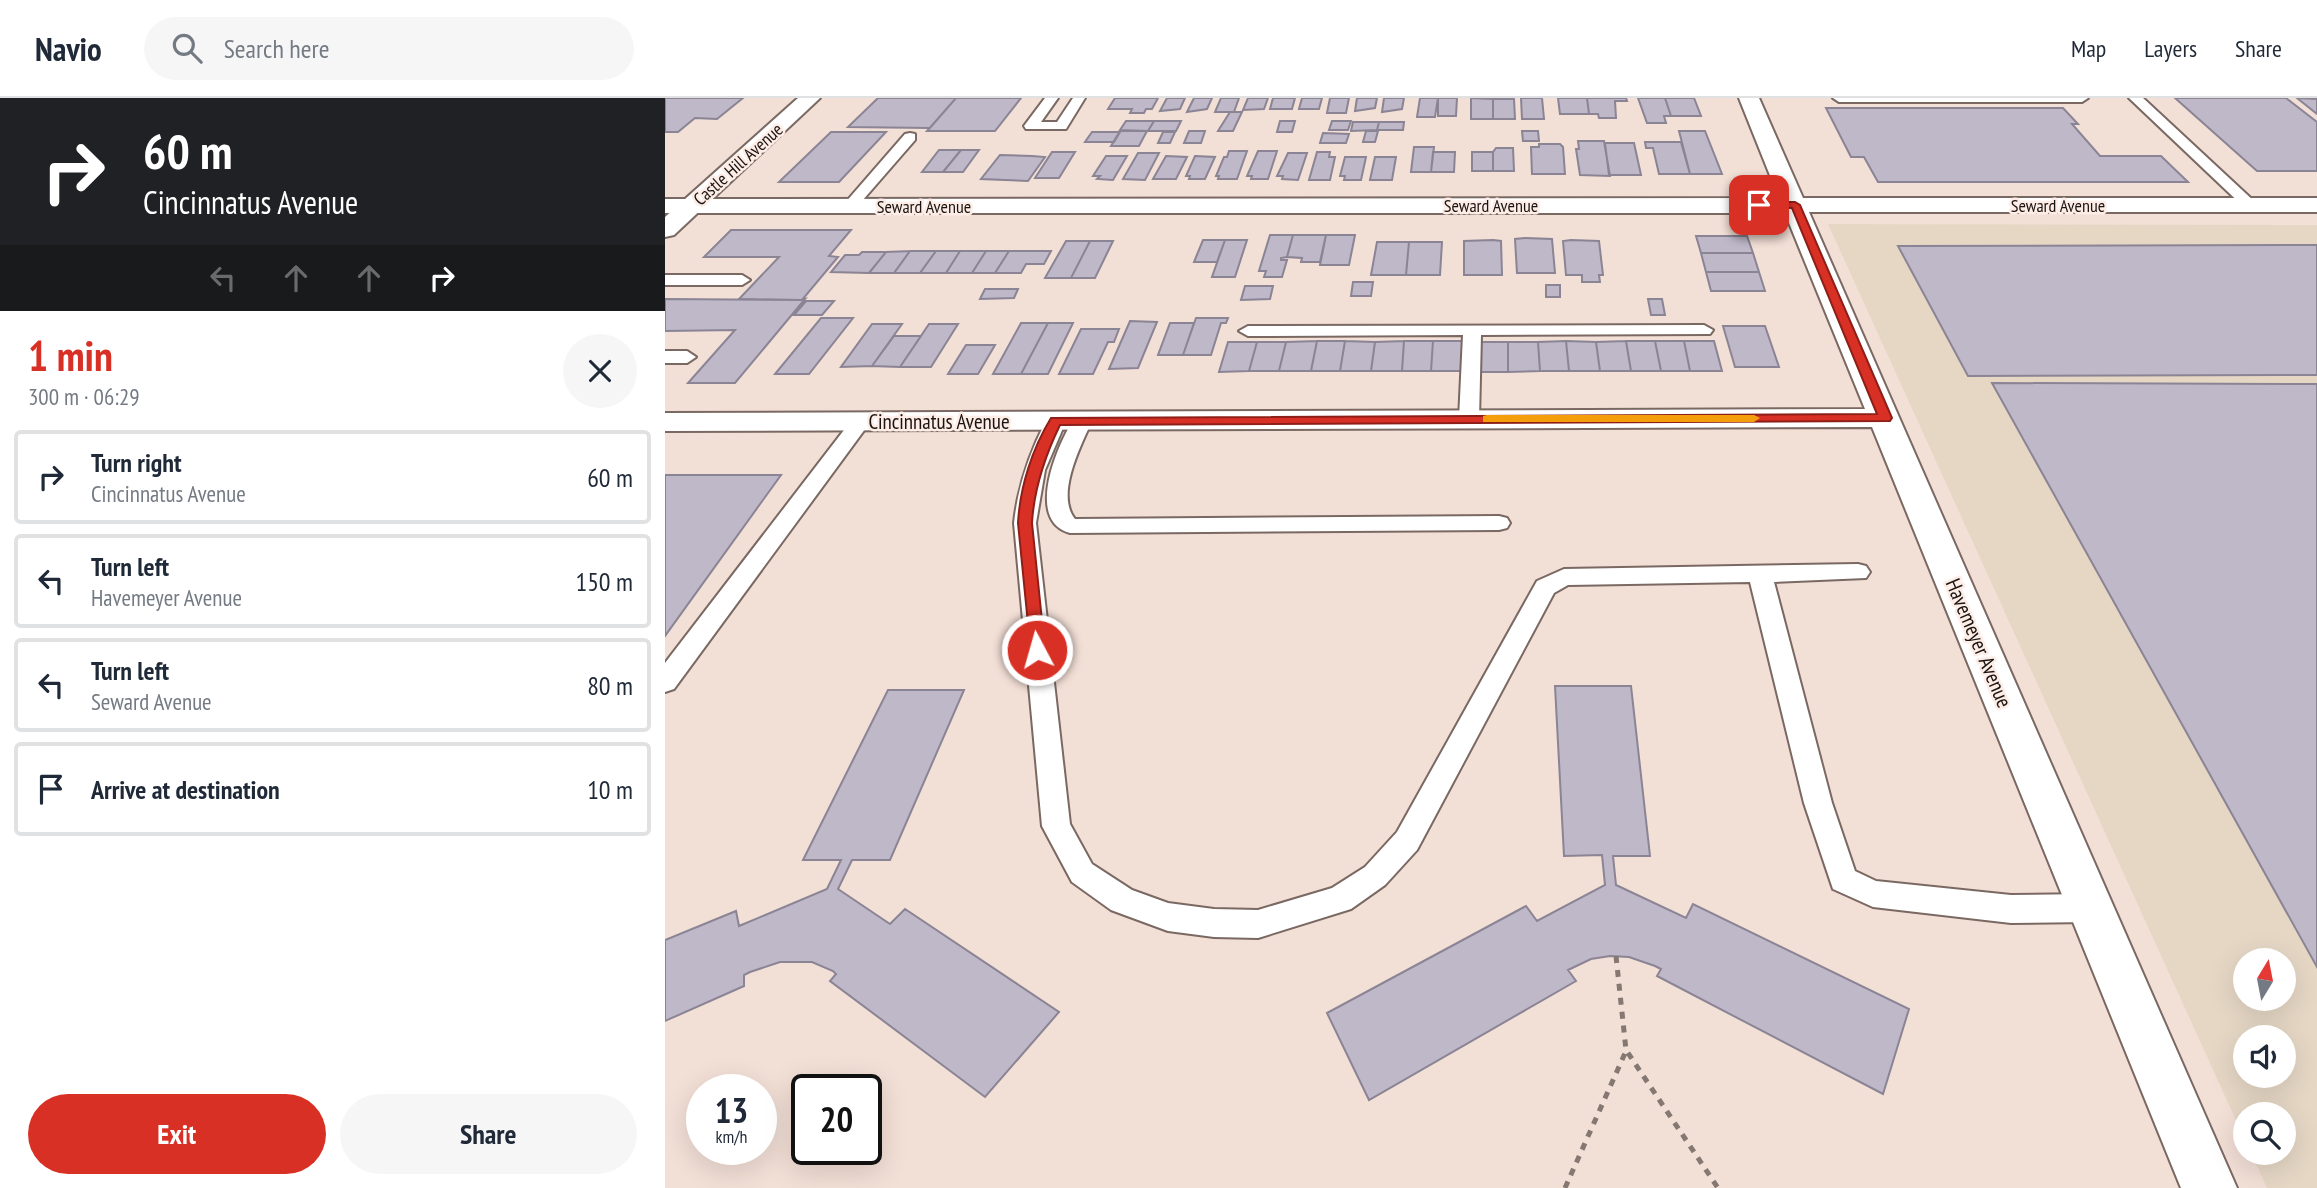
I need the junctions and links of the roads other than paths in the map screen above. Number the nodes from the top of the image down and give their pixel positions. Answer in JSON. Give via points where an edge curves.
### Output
{"nodes":[{"id":1,"x":810,"y":98,"type":"edge"},
{"id":2,"x":1052,"y":98,"type":"edge"},
{"id":3,"x":1079,"y":98,"type":"edge"},
{"id":4,"x":1749,"y":98,"type":"edge"},
{"id":5,"x":1839,"y":98,"type":"edge"},
{"id":6,"x":2082,"y":98,"type":"edge"},
{"id":7,"x":2134,"y":98,"type":"edge"},
{"id":8,"x":910,"y":137,"type":"dead end"},
{"id":9,"x":1795,"y":205,"type":"junction"},
{"id":10,"x":2317,"y":205,"type":"edge"},
{"id":11,"x":665,"y":206,"type":"edge"},
{"id":12,"x":691,"y":206,"type":"junction"},
{"id":13,"x":850,"y":206,"type":"junction"},
{"id":14,"x":2251,"y":206,"type":"junction"},
{"id":15,"x":665,"y":229,"type":"edge"},
{"id":16,"x":665,"y":280,"type":"edge"},
{"id":17,"x":742,"y":280,"type":"dead end"},
{"id":18,"x":1472,"y":330,"type":"junction"},
{"id":19,"x":1704,"y":330,"type":"dead end"},
{"id":20,"x":1248,"y":331,"type":"dead end"},
{"id":21,"x":665,"y":357,"type":"edge"},
{"id":22,"x":687,"y":357,"type":"dead end"},
{"id":23,"x":1885,"y":418,"type":"junction"},
{"id":24,"x":1469,"y":419,"type":"junction"},
{"id":25,"x":861,"y":421,"type":"junction"},
{"id":26,"x":1069,"y":421,"type":"junction"},
{"id":27,"x":665,"y":422,"type":"edge"},
{"id":28,"x":1499,"y":523,"type":"dead end"},
{"id":29,"x":1859,"y":572,"type":"dead end"},
{"id":30,"x":1760,"y":574,"type":"junction"},
{"id":31,"x":665,"y":682,"type":"edge"},
{"id":32,"x":2091,"y":908,"type":"junction"},
{"id":33,"x":2209,"y":1188,"type":"edge"}],
"edges":[{"from":1,"to":12,"type":"street","name":"Castle Hill Avenue"},
{"from":2,"to":3,"type":"lane","via":[[1031,127],[1061,126]]},
{"from":4,"to":9,"type":"street","name":"Havemeyer Avenue"},
{"from":5,"to":6,"type":"lane"},
{"from":7,"to":14,"type":"lane"},
{"from":8,"to":13,"type":"lane"},
{"from":9,"to":13,"type":"street","name":"Seward Avenue"},
{"from":9,"to":14,"type":"street","name":"Seward Avenue"},
{"from":9,"to":23,"type":"street","name":"Havemeyer Avenue"},
{"from":10,"to":14,"type":"street","name":"Seward Avenue"},
{"from":11,"to":12,"type":"street","name":"Seward Avenue"},
{"from":12,"to":13,"type":"street","name":"Seward Avenue"},
{"from":12,"to":15,"type":"street","name":"Castle Hill Avenue"},
{"from":16,"to":17,"type":"lane"},
{"from":18,"to":19,"type":"lane"},
{"from":18,"to":20,"type":"lane"},
{"from":18,"to":24,"type":"lane"},
{"from":21,"to":22,"type":"lane"},
{"from":23,"to":24,"type":"street","name":"Cincinnatus Avenue"},
{"from":23,"to":32,"type":"street","name":"Havemeyer Avenue"},
{"from":24,"to":26,"type":"street","name":"Cincinnatus Avenue"},
{"from":25,"to":26,"type":"street","name":"Cincinnatus Avenue"},
{"from":25,"to":27,"type":"street","name":"Cincinnatus Avenue"},
{"from":25,"to":31,"type":"lane"},
{"from":26,"to":28,"type":"lane","via":[[1058,478],[1058,510],[1070,526]]},
{"from":26,"to":30,"type":"lane","via":[[1041,451],[1028,489],[1025,523],[1056,826],[1082,873],[1122,900],[1168,917],[1258,924],[1339,899],[1375,876],[1406,841],[1545,587],[1564,577]]},
{"from":29,"to":30,"type":"lane"},
{"from":30,"to":32,"type":"lane","via":[[1818,803],[1843,880],[1873,894],[2011,909]]},
{"from":32,"to":33,"type":"street","name":"Havemeyer Avenue"}]}
